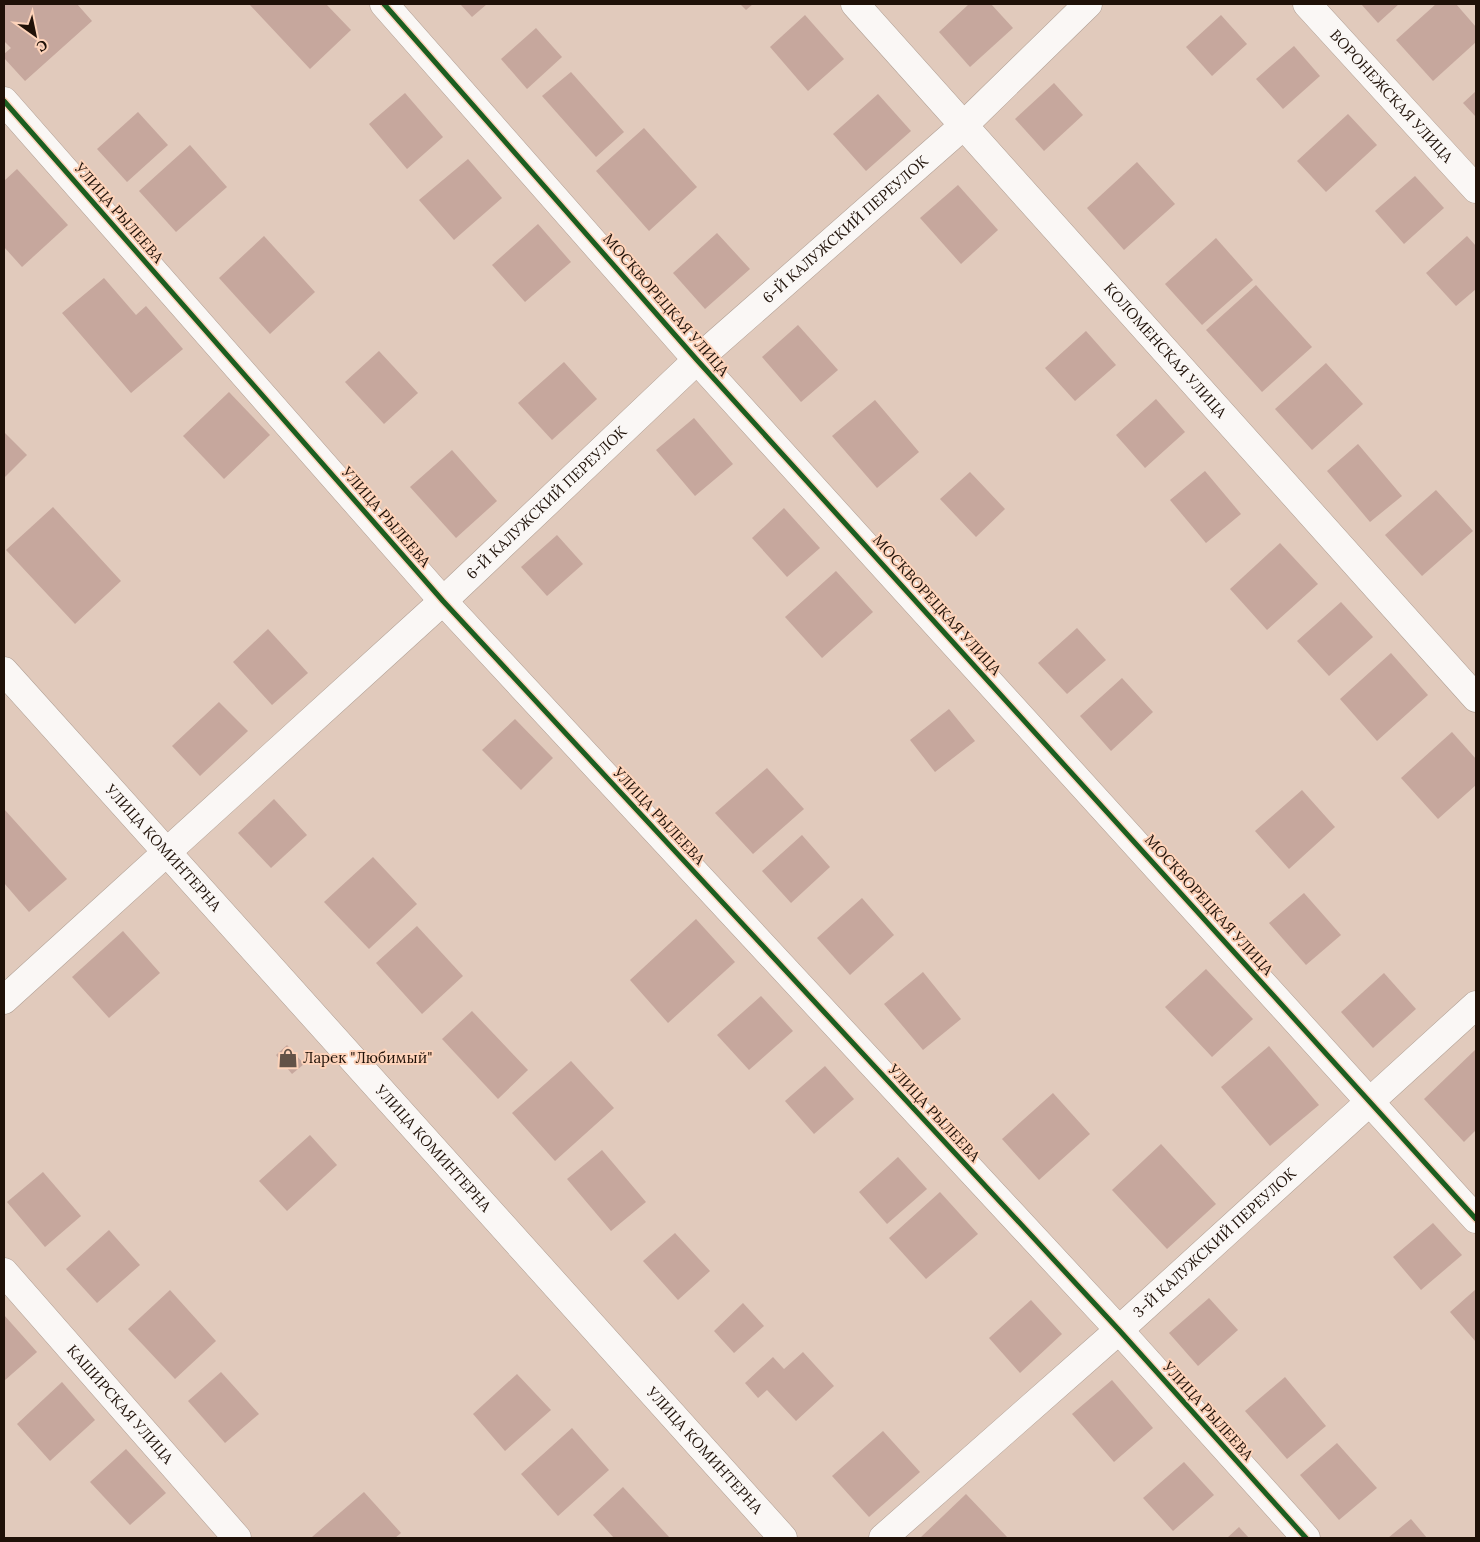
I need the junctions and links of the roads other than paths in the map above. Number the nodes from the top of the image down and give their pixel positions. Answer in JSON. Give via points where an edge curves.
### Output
{"nodes":[{"id":1,"x":384,"y":4,"type":"edge"},
{"id":2,"x":855,"y":4,"type":"edge"},
{"id":3,"x":1088,"y":4,"type":"edge"},
{"id":4,"x":1307,"y":4,"type":"edge"},
{"id":5,"x":4,"y":101,"type":"edge"},
{"id":6,"x":963,"y":126,"type":"junction"},
{"id":7,"x":1476,"y":189,"type":"edge"},
{"id":8,"x":697,"y":360,"type":"junction"},
{"id":9,"x":443,"y":601,"type":"junction"},
{"id":10,"x":4,"y":671,"type":"edge"},
{"id":11,"x":1476,"y":698,"type":"edge"},
{"id":12,"x":166,"y":851,"type":"junction"},
{"id":13,"x":4,"y":1000,"type":"edge"},
{"id":14,"x":1476,"y":1005,"type":"edge"},
{"id":15,"x":1370,"y":1101,"type":"junction"},
{"id":16,"x":1476,"y":1219,"type":"edge"},
{"id":17,"x":4,"y":1272,"type":"edge"},
{"id":18,"x":1119,"y":1330,"type":"junction"},
{"id":19,"x":237,"y":1538,"type":"edge"},
{"id":20,"x":783,"y":1538,"type":"edge"},
{"id":21,"x":883,"y":1538,"type":"edge"},
{"id":22,"x":1306,"y":1538,"type":"edge"}],
"edges":[{"from":1,"to":8,"type":"street","name":"МОСКВОРЕЦКАЯ УЛИЦА"},
{"from":2,"to":6,"type":"street","name":"КОЛОМЕНСКАЯ УЛИЦА"},
{"from":3,"to":6,"type":"street","name":"6-Й КАЛУЖСКИЙ ПЕРЕУЛОК"},
{"from":4,"to":7,"type":"street","name":"ВОРОНЕЖСКАЯ УЛИЦА"},
{"from":5,"to":9,"type":"street","name":"УЛИЦА РЫЛЕЕВА"},
{"from":6,"to":8,"type":"street","name":"6-Й КАЛУЖСКИЙ ПЕРЕУЛОК"},
{"from":6,"to":11,"type":"street","name":"КОЛОМЕНСКАЯ УЛИЦА"},
{"from":8,"to":9,"type":"street","name":"6-Й КАЛУЖСКИЙ ПЕРЕУЛОК"},
{"from":8,"to":15,"type":"street","name":"МОСКВОРЕЦКАЯ УЛИЦА"},
{"from":9,"to":12,"type":"street","name":"6-Й КАЛУЖСКИЙ ПЕРЕУЛОК"},
{"from":9,"to":18,"type":"street","name":"УЛИЦА РЫЛЕЕВА"},
{"from":10,"to":12,"type":"street","name":"УЛИЦА КОМИНТЕРНА"},
{"from":12,"to":13,"type":"street","name":"6-Й КАЛУЖСКИЙ ПЕРЕУЛОК"},
{"from":12,"to":20,"type":"street","name":"УЛИЦА КОМИНТЕРНА"},
{"from":14,"to":15,"type":"street","name":"3-Й КАЛУЖСКИЙ ПЕРЕУЛОК"},
{"from":15,"to":16,"type":"street","name":"МОСКВОРЕЦКАЯ УЛИЦА"},
{"from":15,"to":18,"type":"street","name":"3-Й КАЛУЖСКИЙ ПЕРЕУЛОК"},
{"from":17,"to":19,"type":"street","name":"КАШИРСКАЯ УЛИЦА"},
{"from":18,"to":21,"type":"street","name":"3-Й КАЛУЖСКИЙ ПЕРЕУЛОК"},
{"from":18,"to":22,"type":"street","name":"УЛИЦА РЫЛЕЕВА"}]}
